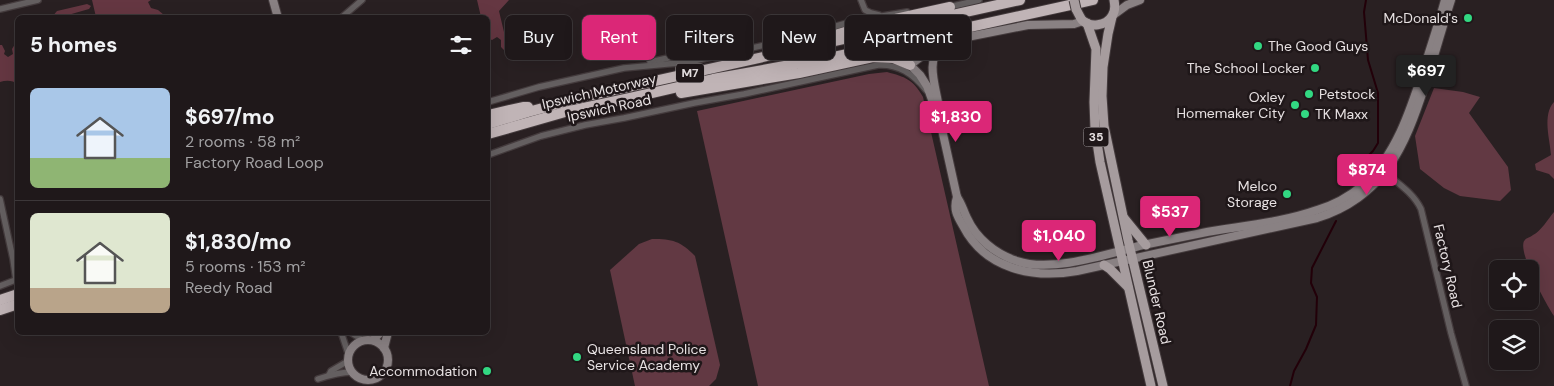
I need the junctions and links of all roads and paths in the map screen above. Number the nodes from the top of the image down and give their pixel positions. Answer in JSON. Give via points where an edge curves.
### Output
{"nodes":[{"id":1,"x":38,"y":0,"type":"edge"},
{"id":2,"x":273,"y":0,"type":"edge"},
{"id":3,"x":362,"y":0,"type":"edge"},
{"id":4,"x":861,"y":0,"type":"edge"},
{"id":5,"x":979,"y":0,"type":"edge"},
{"id":6,"x":1020,"y":0,"type":"edge"},
{"id":7,"x":1093,"y":0,"type":"edge"},
{"id":8,"x":1140,"y":0,"type":"edge"},
{"id":9,"x":1445,"y":0,"type":"edge"},
{"id":10,"x":1451,"y":0,"type":"edge"},
{"id":11,"x":1114,"y":1,"type":"edge"},
{"id":12,"x":1075,"y":4,"type":"edge"},
{"id":13,"x":950,"y":7,"type":"junction"},
{"id":14,"x":276,"y":8,"type":"junction"},
{"id":15,"x":0,"y":9,"type":"edge"},
{"id":16,"x":886,"y":14,"type":"junction"},
{"id":17,"x":277,"y":15,"type":"edge"},
{"id":18,"x":280,"y":15,"type":"edge"},
{"id":19,"x":344,"y":15,"type":"edge"},
{"id":20,"x":1112,"y":16,"type":"junction"},
{"id":21,"x":1085,"y":22,"type":"junction"},
{"id":22,"x":835,"y":34,"type":"edge"},
{"id":23,"x":971,"y":37,"type":"edge"},
{"id":24,"x":835,"y":41,"type":"edge"},
{"id":25,"x":763,"y":57,"type":"edge"},
{"id":26,"x":666,"y":58,"type":"edge"},
{"id":27,"x":916,"y":60,"type":"edge"},
{"id":28,"x":932,"y":60,"type":"edge"},
{"id":29,"x":906,"y":67,"type":"junction"},
{"id":30,"x":624,"y":68,"type":"junction"},
{"id":31,"x":630,"y":98,"type":"junction"},
{"id":32,"x":490,"y":101,"type":"edge"},
{"id":33,"x":543,"y":108,"type":"junction"},
{"id":34,"x":490,"y":115,"type":"edge"},
{"id":35,"x":490,"y":123,"type":"edge"},
{"id":36,"x":940,"y":125,"type":"junction"},
{"id":37,"x":490,"y":133,"type":"edge"},
{"id":38,"x":490,"y":153,"type":"edge"},
{"id":39,"x":1382,"y":170,"type":"junction"},
{"id":40,"x":957,"y":197,"type":"junction"},
{"id":41,"x":0,"y":198,"type":"edge"},
{"id":42,"x":1123,"y":218,"type":"junction"},
{"id":43,"x":1146,"y":245,"type":"junction"},
{"id":44,"x":1130,"y":248,"type":"junction"},
{"id":45,"x":1120,"y":251,"type":"junction"},
{"id":46,"x":1133,"y":258,"type":"junction"},
{"id":47,"x":1122,"y":261,"type":"junction"},
{"id":48,"x":1104,"y":265,"type":"junction"},
{"id":49,"x":15,"y":273,"type":"edge"},
{"id":50,"x":15,"y":280,"type":"edge"},
{"id":51,"x":0,"y":286,"type":"edge"},
{"id":52,"x":1128,"y":287,"type":"junction"},
{"id":53,"x":15,"y":295,"type":"edge"},
{"id":54,"x":0,"y":300,"type":"edge"},
{"id":55,"x":15,"y":305,"type":"edge"},
{"id":56,"x":0,"y":310,"type":"edge"},
{"id":57,"x":342,"y":335,"type":"edge"},
{"id":58,"x":355,"y":335,"type":"edge"},
{"id":59,"x":378,"y":335,"type":"edge"},
{"id":60,"x":387,"y":335,"type":"edge"},
{"id":61,"x":373,"y":340,"type":"junction"},
{"id":62,"x":364,"y":341,"type":"junction"},
{"id":63,"x":384,"y":348,"type":"junction"},
{"id":64,"x":348,"y":359,"type":"junction"},
{"id":65,"x":354,"y":374,"type":"junction"},
{"id":66,"x":329,"y":375,"type":"junction"},
{"id":67,"x":318,"y":379,"type":"dead end"},
{"id":68,"x":373,"y":382,"type":"edge"},
{"id":69,"x":358,"y":386,"type":"edge"},
{"id":70,"x":1151,"y":386,"type":"edge"},
{"id":71,"x":1163,"y":386,"type":"edge"},
{"id":72,"x":1466,"y":386,"type":"edge"}],
"edges":[{"from":1,"to":15,"type":"street"},
{"from":2,"to":14,"type":"main road"},
{"from":3,"to":19,"type":"street"},
{"from":4,"to":16,"type":"street","via":[[867,12]]},
{"from":5,"to":13,"type":"street"},
{"from":6,"to":24,"type":"highway","name":"Ipswich Motorway","number":"M7"},
{"from":7,"to":12,"type":"highway","name":"Ipswich Motorway","number":"M7"},
{"from":8,"to":20,"type":"main road"},
{"from":9,"to":39,"type":"main road","via":[[1411,105]]},
{"from":10,"to":39,"type":"main road","via":[[1416,113],[1402,147]]},
{"from":11,"to":20,"type":"main road","number":"35"},
{"from":12,"to":21,"type":"main road","number":"35"},
{"from":12,"to":31,"type":"highway","name":"Ipswich Motorway","number":"M7"},
{"from":13,"to":16,"type":"street"},
{"from":13,"to":22,"type":"highway"},
{"from":14,"to":17,"type":"main road"},
{"from":14,"to":18,"type":"main road"},
{"from":16,"to":30,"type":"street","via":[[689,62]]},
{"from":20,"to":21,"type":"main road","via":[[1102,24]]},
{"from":20,"to":42,"type":"main road","name":"Blunder Road","number":"35","via":[[1103,67],[1103,113]]},
{"from":21,"to":23,"type":"main road","via":[[1028,25]]},
{"from":21,"to":45,"type":"main road","name":"Blunder Road","number":"35","via":[[1096,49],[1094,102],[1098,146]]},
{"from":25,"to":33,"type":"highway","name":"Ipswich Motorway","number":"M7"},
{"from":26,"to":30,"type":"street"},
{"from":27,"to":29,"type":"main road"},
{"from":28,"to":36,"type":"main road"},
{"from":29,"to":31,"type":"highway","via":[[890,57],[870,58],[648,99]]},
{"from":29,"to":36,"type":"main road","via":[[924,80]]},
{"from":29,"to":38,"type":"street","name":"Ipswich Road","via":[[875,66],[585,125]]},
{"from":30,"to":32,"type":"street"},
{"from":31,"to":37,"type":"highway","name":"Ipswich Motorway","number":"M7"},
{"from":33,"to":34,"type":"highway","via":[[522,107]]},
{"from":33,"to":35,"type":"highway","name":"Ipswich Motorway","number":"M7"},
{"from":36,"to":40,"type":"main road"},
{"from":39,"to":43,"type":"main road","via":[[1338,202],[1316,211]]},
{"from":39,"to":46,"type":"main road","via":[[1372,187],[1351,204],[1331,214]]},
{"from":39,"to":72,"type":"street","name":"Factory Road","via":[[1418,203]]},
{"from":40,"to":45,"type":"main road","via":[[983,241],[1017,262],[1053,265]]},
{"from":40,"to":48,"type":"main road","via":[[954,205],[968,236],[1006,267],[1052,274]]},
{"from":41,"to":49,"type":"street"},
{"from":42,"to":43,"type":"main road"},
{"from":42,"to":44,"type":"main road","name":"Blunder Road","number":"35"},
{"from":43,"to":44,"type":"main road"},
{"from":44,"to":45,"type":"main road"},
{"from":44,"to":46,"type":"main road","name":"Blunder Road","number":"35"},
{"from":45,"to":47,"type":"main road","name":"Blunder Road","number":"35"},
{"from":46,"to":47,"type":"main road"},
{"from":46,"to":71,"type":"main road","name":"Blunder Road","number":"35"},
{"from":47,"to":48,"type":"main road"},
{"from":47,"to":52,"type":"main road","name":"Blunder Road","number":"35"},
{"from":48,"to":52,"type":"main road"},
{"from":50,"to":51,"type":"street"},
{"from":52,"to":70,"type":"main road","name":"Blunder Road","number":"35"},
{"from":53,"to":54,"type":"highway"},
{"from":55,"to":56,"type":"highway"},
{"from":57,"to":64,"type":"street"},
{"from":58,"to":62,"type":"street"},
{"from":59,"to":61,"type":"main road"},
{"from":60,"to":63,"type":"main road"},
{"from":61,"to":62,"type":"main road"},
{"from":61,"to":63,"type":"main road"},
{"from":62,"to":64,"type":"main road","via":[[354,346]]},
{"from":63,"to":68,"type":"main road","via":[[388,366]]},
{"from":64,"to":65,"type":"main road"},
{"from":64,"to":66,"type":"street"},
{"from":65,"to":66,"type":"street"},
{"from":65,"to":68,"type":"main road"},
{"from":65,"to":69,"type":"main road"},
{"from":66,"to":67,"type":"street"}]}
